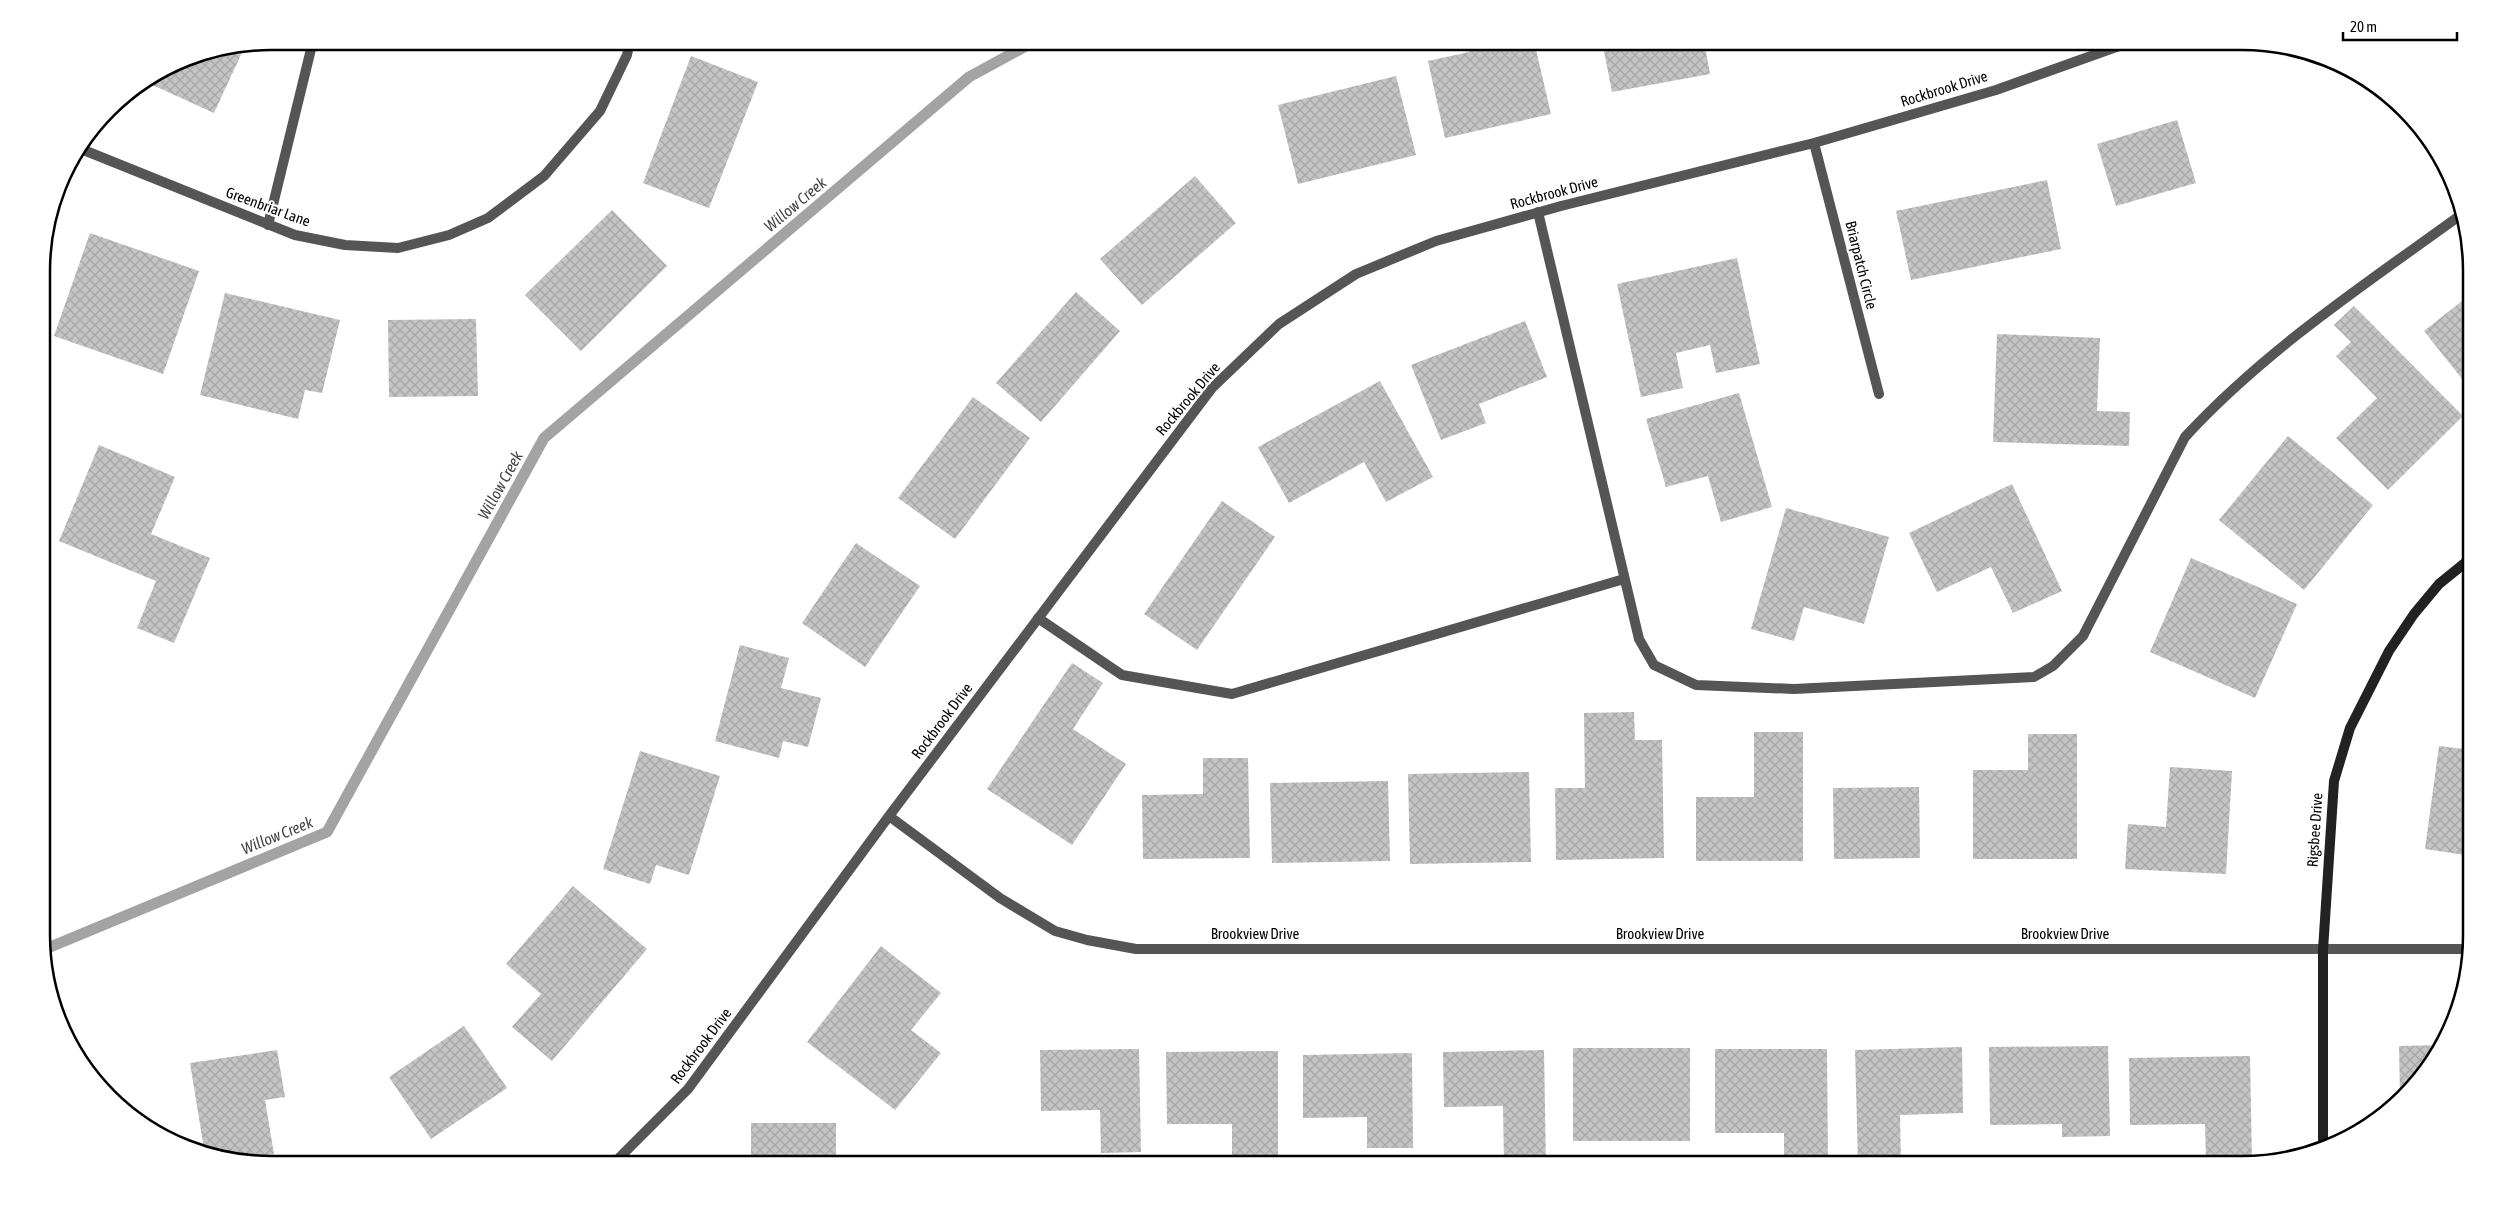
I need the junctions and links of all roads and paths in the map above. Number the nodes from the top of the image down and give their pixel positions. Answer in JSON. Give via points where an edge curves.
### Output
{"nodes":[{"id":1,"x":311,"y":50,"type":"edge"},
{"id":2,"x":628,"y":50,"type":"edge"},
{"id":3,"x":2107,"y":50,"type":"edge"},
{"id":4,"x":1814,"y":143,"type":"junction"},
{"id":5,"x":85,"y":151,"type":"edge"},
{"id":6,"x":1538,"y":212,"type":"junction"},
{"id":7,"x":2456,"y":218,"type":"edge"},
{"id":8,"x":268,"y":224,"type":"junction"},
{"id":9,"x":1879,"y":394,"type":"dead end"},
{"id":10,"x":2463,"y":564,"type":"edge"},
{"id":11,"x":1624,"y":580,"type":"junction"},
{"id":12,"x":1038,"y":618,"type":"junction"},
{"id":13,"x":889,"y":816,"type":"junction"},
{"id":14,"x":2463,"y":949,"type":"edge"},
{"id":15,"x":2323,"y":950,"type":"junction"},
{"id":16,"x":2323,"y":1140,"type":"edge"},
{"id":17,"x":621,"y":1156,"type":"edge"}],
"edges":[{"from":1,"to":8,"type":"street"},
{"from":2,"to":8,"type":"street","name":"Greenbriar Lane","via":[[600,112],[544,176],[488,218],[450,235],[398,248],[345,245],[295,235]]},
{"from":3,"to":4,"type":"street","name":"Rockbrook Drive","via":[[1996,90]]},
{"from":4,"to":6,"type":"street","name":"Rockbrook Drive"},
{"from":4,"to":9,"type":"street","name":"Briarpatch Circle"},
{"from":5,"to":8,"type":"street","name":"Greenbriar Lane"},
{"from":6,"to":11,"type":"street"},
{"from":6,"to":12,"type":"street","name":"Rockbrook Drive","via":[[1436,241],[1356,274],[1279,324],[1212,388]]},
{"from":7,"to":11,"type":"street","via":[[2284,345],[2185,436],[2084,636],[2053,666],[2034,677],[1794,690],[1696,685],[1654,665],[1639,638]]},
{"from":10,"to":15,"type":"street","name":"Rigsbee Drive","via":[[2439,584],[2414,614],[2389,651],[2350,728],[2334,781]]},
{"from":11,"to":12,"type":"street","via":[[1232,694],[1122,675]]},
{"from":12,"to":13,"type":"street","name":"Rockbrook Drive"},
{"from":13,"to":15,"type":"street","name":"Brookview Drive","via":[[1000,898],[1055,931],[1136,949]]},
{"from":13,"to":17,"type":"street","name":"Rockbrook Drive","via":[[688,1089]]},
{"from":14,"to":15,"type":"street","name":"Brookview Drive"},
{"from":15,"to":16,"type":"street","name":"Rigsbee Drive"}]}
